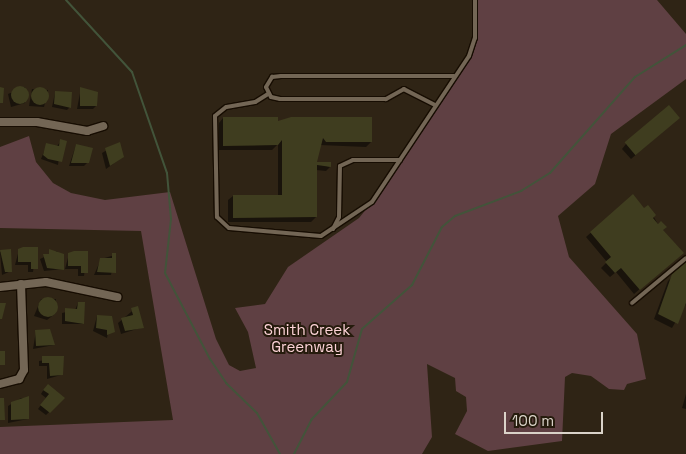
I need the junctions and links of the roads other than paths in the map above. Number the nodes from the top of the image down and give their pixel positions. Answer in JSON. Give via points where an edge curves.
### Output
{"nodes":[{"id":1,"x":475,"y":0,"type":"edge"},
{"id":2,"x":454,"y":76,"type":"junction"},
{"id":3,"x":268,"y":94,"type":"junction"},
{"id":4,"x":435,"y":105,"type":"junction"},
{"id":5,"x":0,"y":122,"type":"edge"},
{"id":6,"x":104,"y":126,"type":"dead end"},
{"id":7,"x":400,"y":160,"type":"junction"},
{"id":8,"x":332,"y":231,"type":"junction"},
{"id":9,"x":686,"y":258,"type":"edge"},
{"id":10,"x":21,"y":284,"type":"junction"},
{"id":11,"x":0,"y":287,"type":"edge"},
{"id":12,"x":117,"y":297,"type":"dead end"},
{"id":13,"x":632,"y":303,"type":"dead end"},
{"id":14,"x":0,"y":384,"type":"edge"}],
"edges":[{"from":1,"to":2,"type":"lane","via":[[475,38]]},
{"from":2,"to":3,"type":"lane","via":[[272,77],[267,81]]},
{"from":2,"to":4,"type":"lane"},
{"from":3,"to":4,"type":"lane","via":[[280,98],[386,99],[404,90]]},
{"from":3,"to":8,"type":"lane","via":[[255,102],[226,107],[215,116],[217,217],[224,226],[236,229],[314,237]]},
{"from":4,"to":7,"type":"lane"},
{"from":5,"to":6,"type":"street","via":[[38,122],[87,131]]},
{"from":7,"to":8,"type":"lane","via":[[372,202]]},
{"from":7,"to":8,"type":"lane","via":[[353,160],[340,166],[338,217]]},
{"from":9,"to":13,"type":"lane"},
{"from":10,"to":11,"type":"street"},
{"from":10,"to":12,"type":"street","via":[[74,285]]},
{"from":10,"to":14,"type":"street","via":[[24,370],[19,379]]}]}
